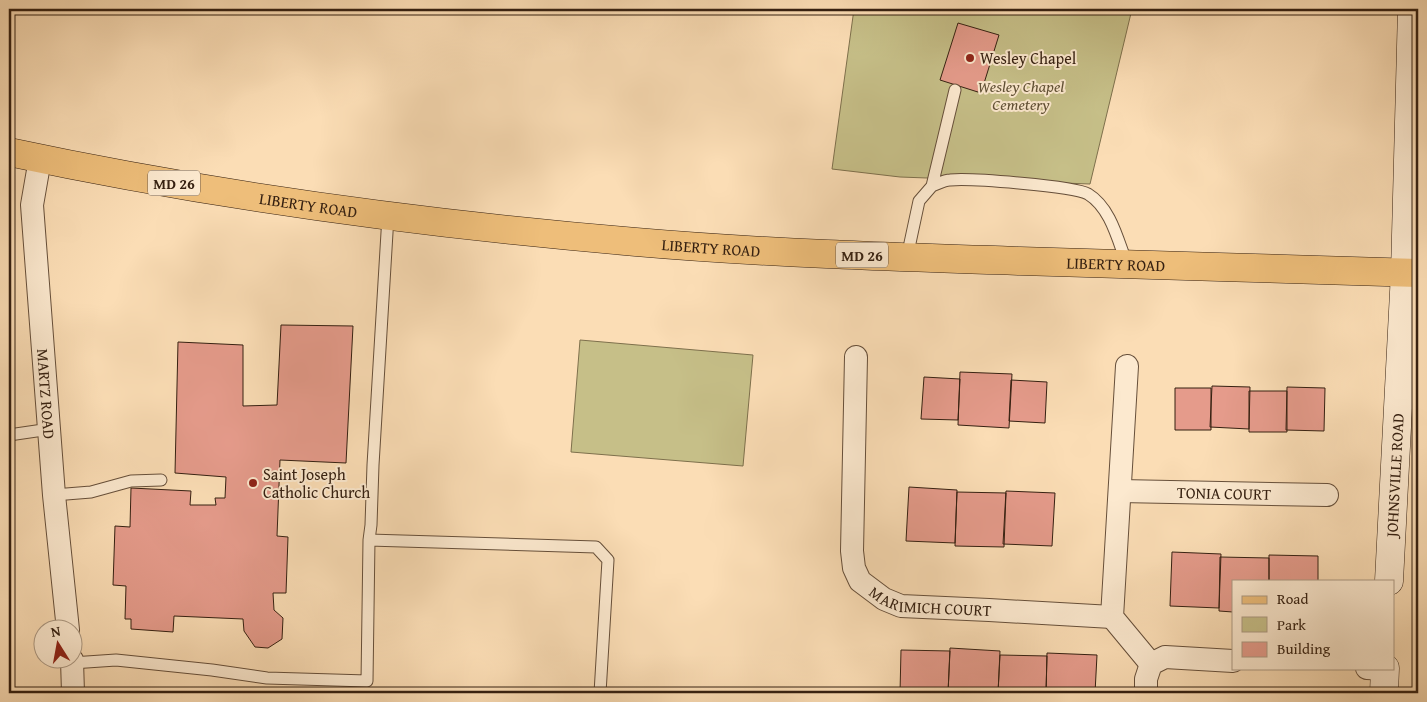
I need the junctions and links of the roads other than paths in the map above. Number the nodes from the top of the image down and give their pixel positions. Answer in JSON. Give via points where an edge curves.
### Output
{"nodes":[{"id":1,"x":1412,"y":9,"type":"edge"},
{"id":2,"x":955,"y":90,"type":"dead end"},
{"id":3,"x":9,"y":152,"type":"edge"},
{"id":4,"x":40,"y":158,"type":"junction"},
{"id":5,"x":932,"y":186,"type":"junction"},
{"id":6,"x":388,"y":216,"type":"junction"},
{"id":7,"x":907,"y":257,"type":"junction"},
{"id":8,"x":1127,"y":264,"type":"junction"},
{"id":9,"x":1412,"y":273,"type":"edge"},
{"id":10,"x":856,"y":357,"type":"dead end"},
{"id":11,"x":1127,"y":366,"type":"dead end"},
{"id":12,"x":50,"y":429,"type":"junction"},
{"id":13,"x":9,"y":435,"type":"edge"},
{"id":14,"x":161,"y":480,"type":"dead end"},
{"id":15,"x":1120,"y":491,"type":"junction"},
{"id":16,"x":54,"y":495,"type":"junction"},
{"id":17,"x":1327,"y":495,"type":"dead end"},
{"id":18,"x":368,"y":540,"type":"junction"},
{"id":19,"x":1389,"y":580,"type":"edge"},
{"id":20,"x":1112,"y":617,"type":"junction"},
{"id":21,"x":67,"y":620,"type":"edge"},
{"id":22,"x":82,"y":661,"type":"edge"},
{"id":23,"x":1232,"y":661,"type":"edge"},
{"id":24,"x":1150,"y":664,"type":"junction"},
{"id":25,"x":72,"y":670,"type":"edge"},
{"id":26,"x":73,"y":693,"type":"edge"},
{"id":27,"x":600,"y":693,"type":"edge"},
{"id":28,"x":1146,"y":693,"type":"edge"}],
"edges":[{"from":1,"to":9,"type":"street","name":"JOHNSVILLE ROAD"},
{"from":2,"to":5,"type":"lane"},
{"from":3,"to":4,"type":"main road","name":"LIBERTY ROAD","number":"MD 26"},
{"from":4,"to":6,"type":"main road","name":"LIBERTY ROAD","number":"MD 26","via":[[204,188]]},
{"from":4,"to":12,"type":"street","name":"MARTZ ROAD","via":[[32,205]]},
{"from":5,"to":7,"type":"lane","via":[[919,201]]},
{"from":5,"to":8,"type":"lane","via":[[949,180],[984,181],[1088,194],[1108,214]]},
{"from":6,"to":7,"type":"main road","name":"LIBERTY ROAD","number":"MD 26","via":[[637,242]]},
{"from":6,"to":18,"type":"lane"},
{"from":7,"to":8,"type":"main road","name":"LIBERTY ROAD","number":"MD 26"},
{"from":8,"to":9,"type":"main road","name":"LIBERTY ROAD","number":"MD 26"},
{"from":9,"to":19,"type":"street","name":"JOHNSVILLE ROAD"},
{"from":10,"to":20,"type":"street","name":"MARIMICH COURT","via":[[852,551],[860,581],[884,599],[901,606]]},
{"from":11,"to":15,"type":"street"},
{"from":12,"to":13,"type":"lane"},
{"from":12,"to":16,"type":"street","name":"MARTZ ROAD"},
{"from":14,"to":16,"type":"lane","via":[[130,481],[91,492]]},
{"from":15,"to":17,"type":"street","name":"TONIA COURT"},
{"from":15,"to":20,"type":"street"},
{"from":16,"to":21,"type":"street","name":"MARTZ ROAD"},
{"from":18,"to":22,"type":"lane","via":[[367,680],[267,678],[116,660]]},
{"from":18,"to":27,"type":"lane","via":[[596,547],[608,560]]},
{"from":20,"to":24,"type":"street"},
{"from":23,"to":24,"type":"street","via":[[1165,657]]},
{"from":24,"to":28,"type":"street"},
{"from":25,"to":26,"type":"street"}]}
